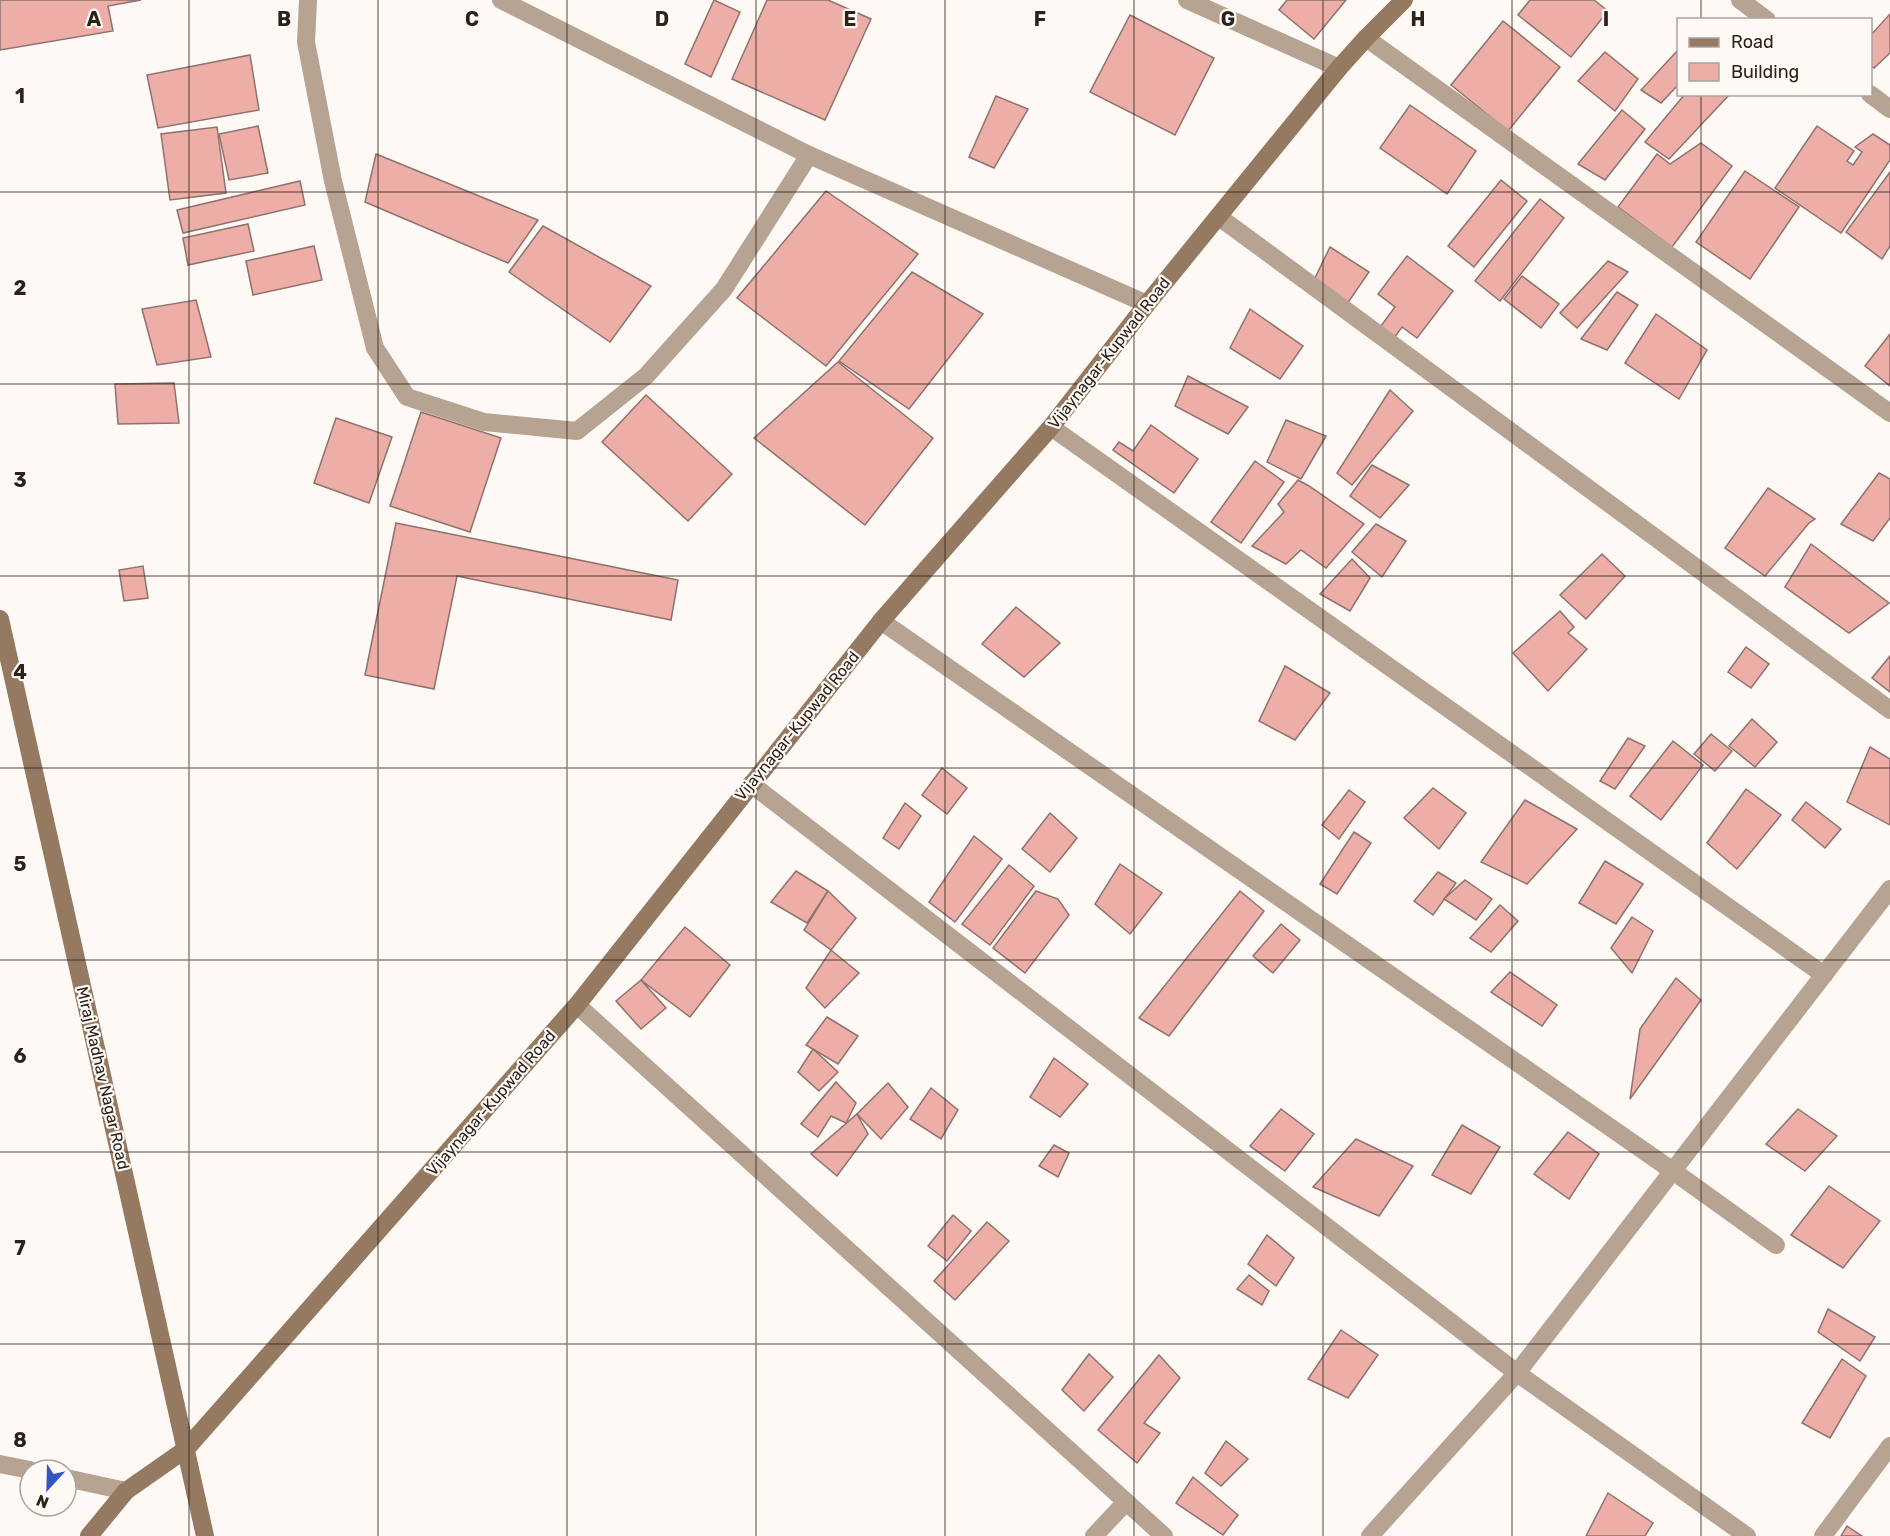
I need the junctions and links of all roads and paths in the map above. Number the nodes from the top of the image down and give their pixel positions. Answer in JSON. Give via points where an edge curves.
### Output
{"nodes":[{"id":1,"x":308,"y":0,"type":"edge"},
{"id":2,"x":501,"y":0,"type":"edge"},
{"id":3,"x":1187,"y":0,"type":"edge"},
{"id":4,"x":1404,"y":0,"type":"edge"},
{"id":5,"x":1740,"y":0,"type":"edge"},
{"id":6,"x":1764,"y":18,"type":"edge"},
{"id":7,"x":1366,"y":38,"type":"junction"},
{"id":8,"x":1338,"y":68,"type":"junction"},
{"id":9,"x":1872,"y":96,"type":"edge"},
{"id":10,"x":1890,"y":109,"type":"edge"},
{"id":11,"x":809,"y":155,"type":"junction"},
{"id":12,"x":1219,"y":217,"type":"junction"},
{"id":13,"x":1147,"y":304,"type":"junction"},
{"id":14,"x":1890,"y":413,"type":"edge"},
{"id":15,"x":1051,"y":427,"type":"junction"},
{"id":16,"x":0,"y":619,"type":"edge"},
{"id":17,"x":882,"y":621,"type":"junction"},
{"id":18,"x":1890,"y":710,"type":"edge"},
{"id":19,"x":751,"y":784,"type":"junction"},
{"id":20,"x":1890,"y":889,"type":"edge"},
{"id":21,"x":1824,"y":975,"type":"junction"},
{"id":22,"x":577,"y":1005,"type":"junction"},
{"id":23,"x":1673,"y":1171,"type":"junction"},
{"id":24,"x":1776,"y":1245,"type":"dead end"},
{"id":25,"x":1517,"y":1373,"type":"junction"},
{"id":26,"x":1890,"y":1446,"type":"edge"},
{"id":27,"x":186,"y":1449,"type":"junction"},
{"id":28,"x":0,"y":1464,"type":"edge"},
{"id":29,"x":18,"y":1468,"type":"edge"},
{"id":30,"x":78,"y":1481,"type":"edge"},
{"id":31,"x":126,"y":1491,"type":"junction"},
{"id":32,"x":1126,"y":1502,"type":"junction"},
{"id":33,"x":89,"y":1536,"type":"edge"},
{"id":34,"x":205,"y":1536,"type":"edge"},
{"id":35,"x":1094,"y":1536,"type":"edge"},
{"id":36,"x":1164,"y":1536,"type":"edge"},
{"id":37,"x":1370,"y":1536,"type":"edge"},
{"id":38,"x":1747,"y":1536,"type":"edge"},
{"id":39,"x":1823,"y":1536,"type":"edge"}],
"edges":[{"from":1,"to":11,"type":"street","via":[[306,42],[333,181],[375,348],[407,397],[484,422],[577,431],[646,376],[724,289]]},
{"from":2,"to":11,"type":"street"},
{"from":3,"to":8,"type":"street"},
{"from":4,"to":7,"type":"street","name":"Vijaynagar-Kupwad Road"},
{"from":5,"to":6,"type":"street"},
{"from":7,"to":8,"type":"street","name":"Vijaynagar-Kupwad Road"},
{"from":7,"to":14,"type":"street"},
{"from":8,"to":12,"type":"street","name":"Vijaynagar-Kupwad Road"},
{"from":9,"to":10,"type":"street"},
{"from":11,"to":13,"type":"street"},
{"from":12,"to":13,"type":"street","name":"Vijaynagar-Kupwad Road"},
{"from":12,"to":18,"type":"street"},
{"from":13,"to":15,"type":"street","name":"Vijaynagar-Kupwad Road"},
{"from":15,"to":17,"type":"street","name":"Vijaynagar-Kupwad Road"},
{"from":15,"to":21,"type":"street"},
{"from":16,"to":27,"type":"street","name":"Miraj Madhav Nagar Road"},
{"from":17,"to":19,"type":"street","name":"Vijaynagar-Kupwad Road"},
{"from":17,"to":23,"type":"street"},
{"from":19,"to":22,"type":"street","name":"Vijaynagar-Kupwad Road"},
{"from":19,"to":25,"type":"street"},
{"from":20,"to":21,"type":"street"},
{"from":21,"to":23,"type":"street"},
{"from":22,"to":27,"type":"street","name":"Vijaynagar-Kupwad Road"},
{"from":22,"to":32,"type":"street"},
{"from":23,"to":24,"type":"street"},
{"from":23,"to":25,"type":"street"},
{"from":25,"to":37,"type":"street"},
{"from":25,"to":38,"type":"street"},
{"from":26,"to":39,"type":"street"},
{"from":27,"to":31,"type":"street","name":"Vijaynagar-Kupwad Road"},
{"from":27,"to":34,"type":"street","name":"Miraj Madhav Nagar Road"},
{"from":28,"to":29,"type":"street"},
{"from":30,"to":31,"type":"street"},
{"from":31,"to":33,"type":"street","name":"Vijaynagar-Kupwad Road"},
{"from":32,"to":35,"type":"street"},
{"from":32,"to":36,"type":"street"}]}
